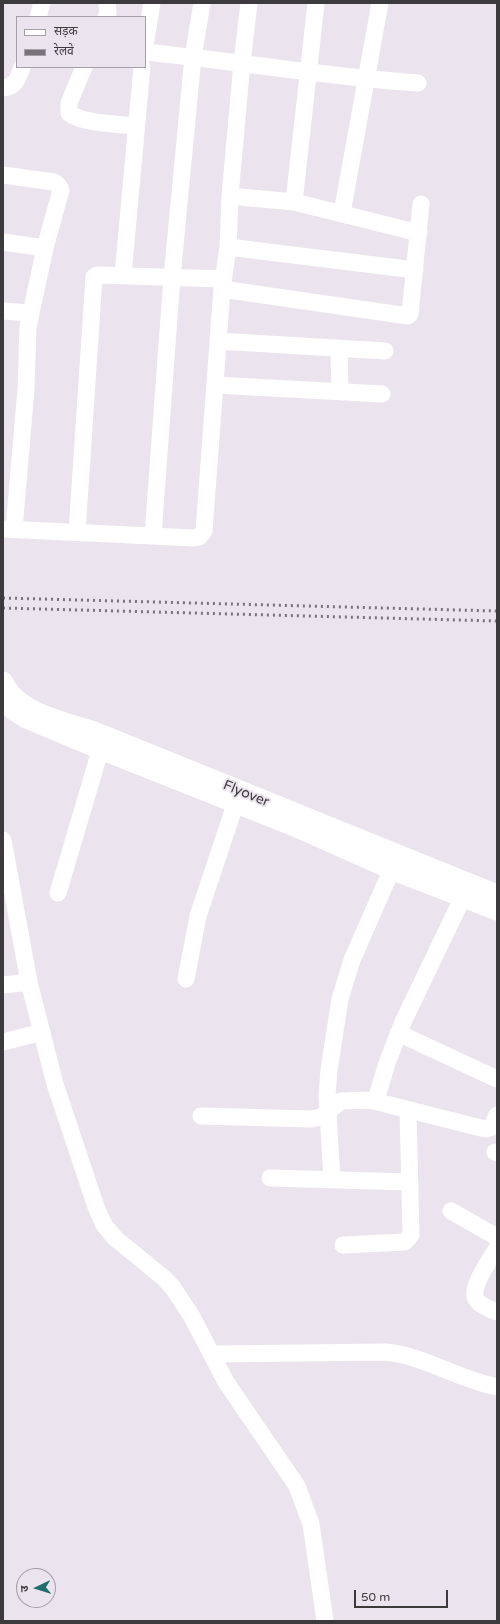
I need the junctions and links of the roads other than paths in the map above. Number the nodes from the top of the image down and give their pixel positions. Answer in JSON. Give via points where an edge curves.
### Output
{"nodes":[{"id":1,"x":42,"y":3,"type":"edge"},
{"id":2,"x":107,"y":3,"type":"edge"},
{"id":3,"x":152,"y":3,"type":"edge"},
{"id":4,"x":202,"y":3,"type":"edge"},
{"id":5,"x":249,"y":3,"type":"edge"},
{"id":6,"x":316,"y":3,"type":"edge"},
{"id":7,"x":380,"y":3,"type":"edge"},
{"id":8,"x":38,"y":16,"type":"edge"},
{"id":9,"x":106,"y":16,"type":"edge"},
{"id":10,"x":146,"y":39,"type":"edge"},
{"id":11,"x":146,"y":52,"type":"edge"},
{"id":12,"x":193,"y":57,"type":"junction"},
{"id":13,"x":242,"y":63,"type":"junction"},
{"id":14,"x":22,"y":68,"type":"edge"},
{"id":15,"x":84,"y":68,"type":"edge"},
{"id":16,"x":142,"y":68,"type":"edge"},
{"id":17,"x":308,"y":73,"type":"junction"},
{"id":18,"x":365,"y":79,"type":"junction"},
{"id":19,"x":418,"y":83,"type":"dead end"},
{"id":20,"x":3,"y":88,"type":"edge"},
{"id":21,"x":136,"y":126,"type":"junction"},
{"id":22,"x":3,"y":174,"type":"edge"},
{"id":23,"x":230,"y":196,"type":"junction"},
{"id":24,"x":294,"y":202,"type":"junction"},
{"id":25,"x":421,"y":204,"type":"dead end"},
{"id":26,"x":342,"y":213,"type":"junction"},
{"id":27,"x":419,"y":233,"type":"junction"},
{"id":28,"x":3,"y":242,"type":"edge"},
{"id":29,"x":228,"y":247,"type":"junction"},
{"id":30,"x":45,"y":248,"type":"junction"},
{"id":31,"x":415,"y":270,"type":"junction"},
{"id":32,"x":123,"y":275,"type":"junction"},
{"id":33,"x":172,"y":277,"type":"junction"},
{"id":34,"x":222,"y":284,"type":"junction"},
{"id":35,"x":3,"y":311,"type":"edge"},
{"id":36,"x":30,"y":313,"type":"junction"},
{"id":37,"x":218,"y":341,"type":"junction"},
{"id":38,"x":339,"y":349,"type":"junction"},
{"id":39,"x":385,"y":352,"type":"dead end"},
{"id":40,"x":214,"y":385,"type":"junction"},
{"id":41,"x":340,"y":392,"type":"junction"},
{"id":42,"x":382,"y":394,"type":"dead end"},
{"id":43,"x":8,"y":529,"type":"edge"},
{"id":44,"x":77,"y":532,"type":"junction"},
{"id":45,"x":153,"y":535,"type":"junction"},
{"id":46,"x":3,"y":682,"type":"edge"},
{"id":47,"x":3,"y":693,"type":"edge"},
{"id":48,"x":3,"y":702,"type":"edge"},
{"id":49,"x":100,"y":751,"type":"junction"},
{"id":50,"x":235,"y":804,"type":"junction"},
{"id":51,"x":3,"y":840,"type":"edge"},
{"id":52,"x":391,"y":871,"type":"junction"},
{"id":53,"x":497,"y":884,"type":"edge"},
{"id":54,"x":58,"y":893,"type":"dead end"},
{"id":55,"x":497,"y":896,"type":"edge"},
{"id":56,"x":462,"y":899,"type":"junction"},
{"id":57,"x":497,"y":912,"type":"edge"},
{"id":58,"x":186,"y":979,"type":"dead end"},
{"id":59,"x":29,"y":982,"type":"junction"},
{"id":60,"x":3,"y":985,"type":"edge"},
{"id":61,"x":42,"y":1032,"type":"junction"},
{"id":62,"x":398,"y":1033,"type":"junction"},
{"id":63,"x":3,"y":1042,"type":"edge"},
{"id":64,"x":497,"y":1079,"type":"edge"},
{"id":65,"x":376,"y":1100,"type":"junction"},
{"id":66,"x":408,"y":1110,"type":"junction"},
{"id":67,"x":327,"y":1112,"type":"junction"},
{"id":68,"x":497,"y":1115,"type":"edge"},
{"id":69,"x":200,"y":1116,"type":"dead end"},
{"id":70,"x":270,"y":1178,"type":"dead end"},
{"id":71,"x":332,"y":1179,"type":"junction"},
{"id":72,"x":410,"y":1182,"type":"junction"},
{"id":73,"x":451,"y":1211,"type":"dead end"},
{"id":74,"x":497,"y":1237,"type":"edge"},
{"id":75,"x":343,"y":1245,"type":"dead end"},
{"id":76,"x":497,"y":1248,"type":"edge"},
{"id":77,"x":497,"y":1312,"type":"edge"},
{"id":78,"x":211,"y":1354,"type":"junction"},
{"id":79,"x":497,"y":1387,"type":"edge"},
{"id":80,"x":325,"y":1621,"type":"edge"}],
"edges":[{"from":1,"to":8,"type":"street"},
{"from":2,"to":9,"type":"street"},
{"from":3,"to":10,"type":"street"},
{"from":4,"to":12,"type":"street"},
{"from":5,"to":13,"type":"street"},
{"from":6,"to":17,"type":"street"},
{"from":7,"to":18,"type":"street"},
{"from":11,"to":12,"type":"street"},
{"from":12,"to":13,"type":"street"},
{"from":12,"to":33,"type":"street"},
{"from":13,"to":17,"type":"street"},
{"from":13,"to":23,"type":"street"},
{"from":14,"to":20,"type":"street","via":[[15,84]]},
{"from":15,"to":21,"type":"street","via":[[69,103],[69,113],[79,118]]},
{"from":16,"to":21,"type":"street"},
{"from":17,"to":18,"type":"street"},
{"from":17,"to":24,"type":"street"},
{"from":18,"to":19,"type":"street"},
{"from":18,"to":26,"type":"street"},
{"from":21,"to":32,"type":"street"},
{"from":22,"to":30,"type":"street","via":[[54,182],[59,186],[60,196]]},
{"from":23,"to":24,"type":"street"},
{"from":23,"to":29,"type":"street"},
{"from":24,"to":26,"type":"street"},
{"from":25,"to":27,"type":"street"},
{"from":26,"to":27,"type":"street"},
{"from":27,"to":31,"type":"street"},
{"from":28,"to":30,"type":"street"},
{"from":29,"to":31,"type":"street"},
{"from":29,"to":34,"type":"street"},
{"from":30,"to":36,"type":"street"},
{"from":31,"to":34,"type":"street","via":[[410,314],[405,316]]},
{"from":32,"to":33,"type":"street"},
{"from":32,"to":44,"type":"street","via":[[98,275],[94,279]]},
{"from":33,"to":34,"type":"street"},
{"from":33,"to":45,"type":"street"},
{"from":34,"to":37,"type":"street"},
{"from":35,"to":36,"type":"street"},
{"from":36,"to":43,"type":"street"},
{"from":37,"to":38,"type":"street"},
{"from":37,"to":40,"type":"street"},
{"from":38,"to":39,"type":"street"},
{"from":38,"to":41,"type":"street"},
{"from":40,"to":41,"type":"street"},
{"from":40,"to":45,"type":"street","via":[[204,531],[199,537],[194,538]]},
{"from":41,"to":42,"type":"street"},
{"from":43,"to":44,"type":"street"},
{"from":44,"to":45,"type":"street"},
{"from":46,"to":55,"type":"main road","name":"Flyover","via":[[7,690],[31,709]]},
{"from":47,"to":53,"type":"street","via":[[27,697]]},
{"from":48,"to":49,"type":"street","via":[[26,720]]},
{"from":49,"to":50,"type":"street"},
{"from":49,"to":54,"type":"street"},
{"from":50,"to":52,"type":"street"},
{"from":50,"to":58,"type":"street","via":[[198,916]]},
{"from":51,"to":59,"type":"street"},
{"from":52,"to":56,"type":"street"},
{"from":52,"to":67,"type":"street","via":[[342,986],[329,1070]]},
{"from":56,"to":57,"type":"street"},
{"from":56,"to":62,"type":"street"},
{"from":59,"to":60,"type":"street"},
{"from":59,"to":61,"type":"street"},
{"from":61,"to":63,"type":"street"},
{"from":61,"to":78,"type":"street","via":[[76,1150],[104,1225],[173,1288],[191,1315]]},
{"from":62,"to":64,"type":"street"},
{"from":62,"to":65,"type":"street"},
{"from":65,"to":66,"type":"street"},
{"from":65,"to":67,"type":"street","via":[[340,1102]]},
{"from":66,"to":68,"type":"street","via":[[485,1129],[492,1127]]},
{"from":66,"to":72,"type":"street"},
{"from":67,"to":69,"type":"street","via":[[311,1120]]},
{"from":67,"to":71,"type":"street"},
{"from":70,"to":71,"type":"street"},
{"from":71,"to":72,"type":"street"},
{"from":72,"to":75,"type":"street","via":[[412,1232],[405,1242]]},
{"from":73,"to":74,"type":"street"},
{"from":76,"to":77,"type":"street","via":[[474,1291],[480,1304]]},
{"from":78,"to":79,"type":"street","via":[[406,1354],[471,1380]]},
{"from":78,"to":80,"type":"street","via":[[233,1393],[287,1469],[303,1500],[315,1543]]}]}
